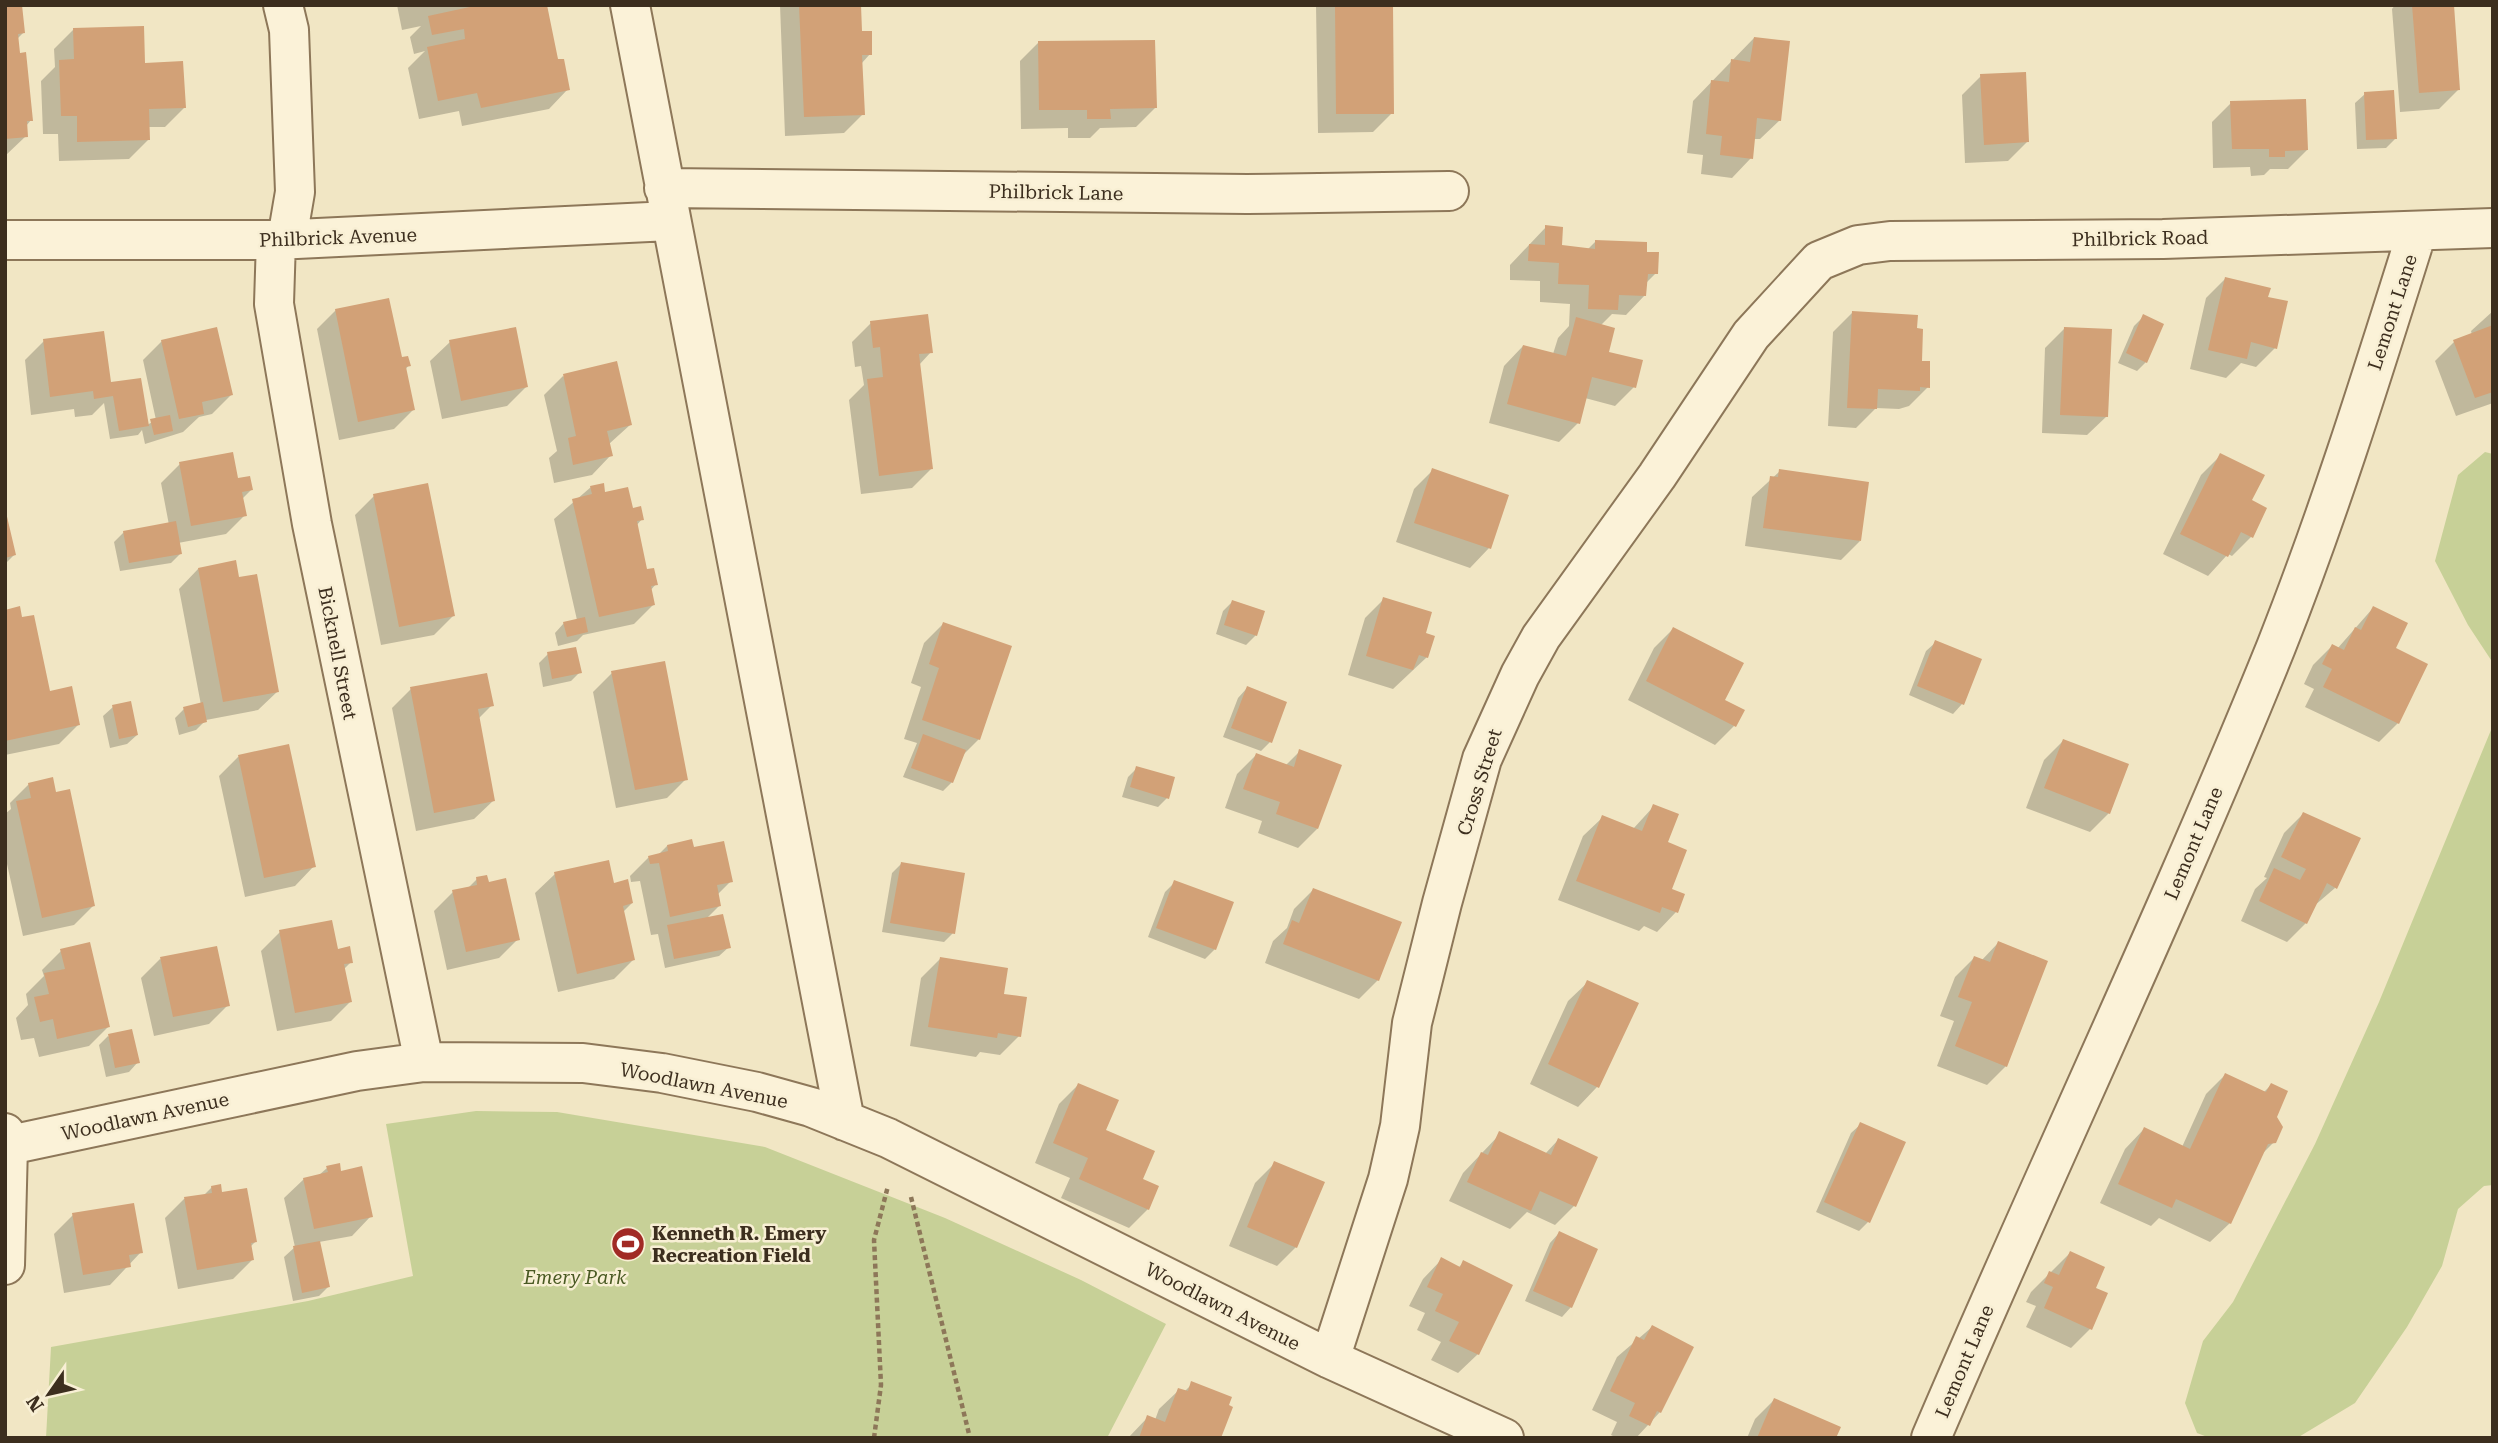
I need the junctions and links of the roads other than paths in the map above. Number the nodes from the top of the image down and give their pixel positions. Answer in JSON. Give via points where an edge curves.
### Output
{"nodes":[{"id":1,"x":283,"y":5,"type":"edge"},
{"id":2,"x":630,"y":5,"type":"edge"},
{"id":3,"x":1449,"y":191,"type":"dead end"},
{"id":4,"x":667,"y":205,"type":"junction"},
{"id":5,"x":2493,"y":228,"type":"edge"},
{"id":6,"x":2417,"y":232,"type":"junction"},
{"id":7,"x":5,"y":240,"type":"edge"},
{"id":8,"x":282,"y":240,"type":"junction"},
{"id":9,"x":1798,"y":281,"type":"joint"},
{"id":10,"x":424,"y":1062,"type":"junction"},
{"id":11,"x":845,"y":1121,"type":"junction"},
{"id":12,"x":6,"y":1141,"type":"edge"},
{"id":13,"x":5,"y":1265,"type":"edge"},
{"id":14,"x":1330,"y":1359,"type":"junction"},
{"id":15,"x":1504,"y":1438,"type":"edge"},
{"id":16,"x":1931,"y":1438,"type":"edge"}],
"edges":[{"from":1,"to":8,"type":"street","name":"Bicknell Street","via":[[289,30],[295,192]]},
{"from":2,"to":4,"type":"street"},
{"from":3,"to":4,"type":"street","name":"Philbrick Lane"},
{"from":4,"to":8,"type":"street","name":"Philbrick Avenue"},
{"from":4,"to":11,"type":"street"},
{"from":5,"to":6,"type":"street","name":"Philbrick Road"},
{"from":6,"to":9,"type":"street","name":"Philbrick Road","via":[[1889,241],[1839,252],[1819,261]]},
{"from":6,"to":16,"type":"street","name":"Lemont Lane","via":[[2356,425],[2276,647],[2144,962],[2014,1242]]},
{"from":7,"to":8,"type":"street","name":"Philbrick Avenue"},
{"from":8,"to":10,"type":"street","name":"Bicknell Street","via":[[274,304],[312,524]]},
{"from":9,"to":14,"type":"street","name":"Cross Street","via":[[1751,335],[1541,638],[1499,716],[1482,759],[1412,1023],[1400,1126],[1388,1179]]},
{"from":10,"to":11,"type":"street","name":"Woodlawn Avenue","via":[[583,1063],[662,1073],[757,1092]]},
{"from":10,"to":12,"type":"street","name":"Woodlawn Avenue","via":[[357,1071]]},
{"from":11,"to":14,"type":"street","name":"Woodlawn Avenue","via":[[888,1138]]},
{"from":12,"to":13,"type":"street"},
{"from":14,"to":15,"type":"street","name":"Woodlawn Avenue"}]}
